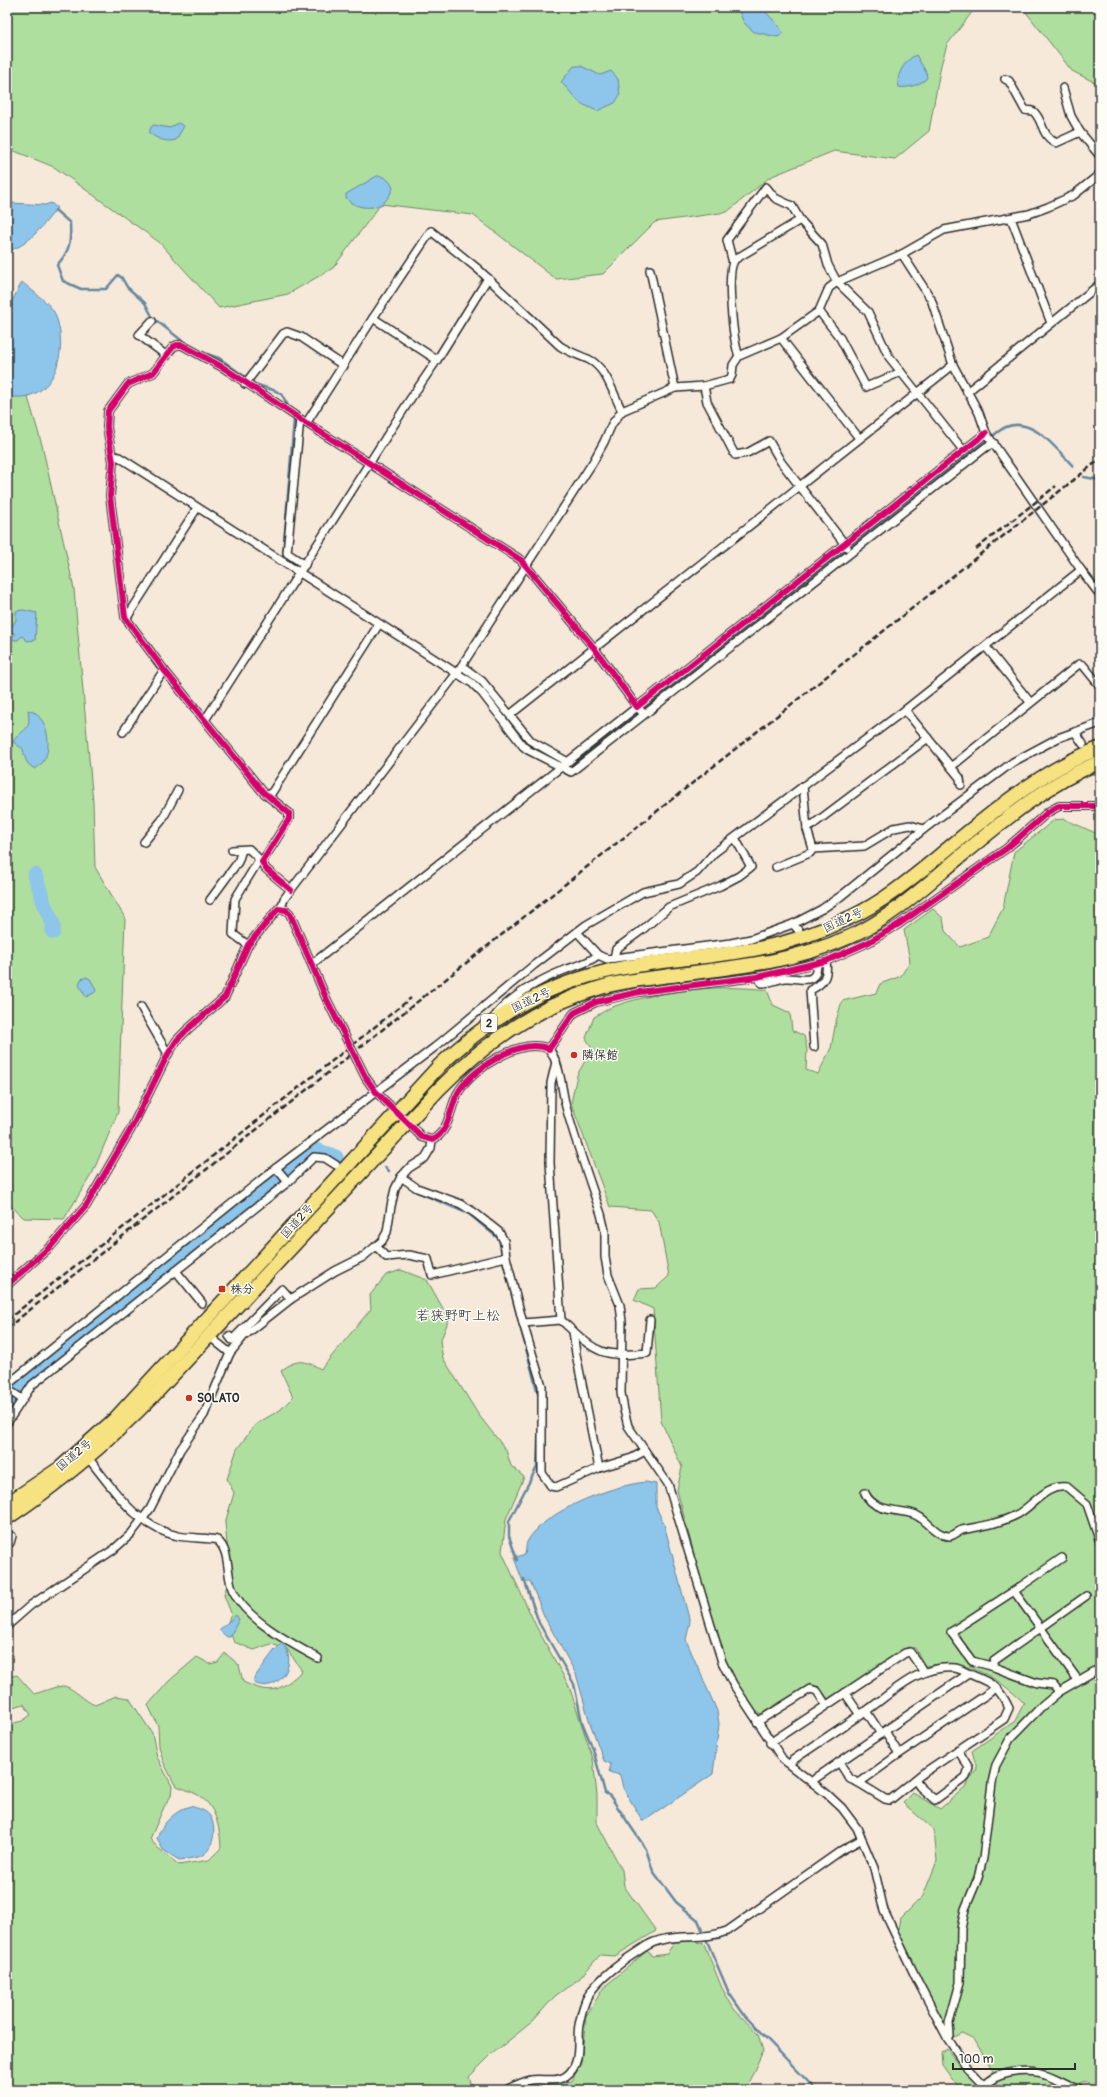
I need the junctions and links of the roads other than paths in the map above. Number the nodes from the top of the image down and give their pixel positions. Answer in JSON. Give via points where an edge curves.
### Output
{"nodes":[{"id":1,"x":1005,"y":79,"type":"dead end"},
{"id":2,"x":1063,"y":88,"type":"dead end"},
{"id":3,"x":1080,"y":132,"type":"junction"},
{"id":4,"x":1100,"y":156,"type":"edge"},
{"id":5,"x":1100,"y":174,"type":"edge"},
{"id":6,"x":1011,"y":218,"type":"junction"},
{"id":7,"x":800,"y":220,"type":"junction"},
{"id":8,"x":902,"y":254,"type":"junction"},
{"id":9,"x":732,"y":263,"type":"junction"},
{"id":10,"x":650,"y":270,"type":"dead end"},
{"id":11,"x":488,"y":278,"type":"junction"},
{"id":12,"x":837,"y":282,"type":"junction"},
{"id":13,"x":1100,"y":284,"type":"edge"},
{"id":14,"x":820,"y":311,"type":"junction"},
{"id":15,"x":373,"y":318,"type":"junction"},
{"id":16,"x":152,"y":321,"type":"dead end"},
{"id":17,"x":1051,"y":323,"type":"junction"},
{"id":18,"x":781,"y":338,"type":"junction"},
{"id":19,"x":167,"y":356,"type":"junction"},
{"id":20,"x":739,"y":356,"type":"junction"},
{"id":21,"x":437,"y":360,"type":"junction"},
{"id":22,"x":953,"y":365,"type":"junction"},
{"id":23,"x":344,"y":366,"type":"junction"},
{"id":24,"x":901,"y":372,"type":"junction"},
{"id":25,"x":248,"y":381,"type":"junction"},
{"id":26,"x":704,"y":386,"type":"junction"},
{"id":27,"x":676,"y":388,"type":"junction"},
{"id":28,"x":967,"y":392,"type":"junction"},
{"id":29,"x":918,"y":393,"type":"junction"},
{"id":30,"x":622,"y":411,"type":"junction"},
{"id":31,"x":304,"y":421,"type":"junction"},
{"id":32,"x":859,"y":438,"type":"junction"},
{"id":33,"x":990,"y":438,"type":"junction"},
{"id":34,"x":963,"y":450,"type":"junction"},
{"id":35,"x":112,"y":455,"type":"junction"},
{"id":36,"x":370,"y":464,"type":"junction"},
{"id":37,"x":799,"y":486,"type":"junction"},
{"id":38,"x":197,"y":508,"type":"junction"},
{"id":39,"x":848,"y":548,"type":"junction"},
{"id":40,"x":305,"y":565,"type":"junction"},
{"id":41,"x":526,"y":565,"type":"junction"},
{"id":42,"x":1081,"y":570,"type":"junction"},
{"id":43,"x":300,"y":573,"type":"junction"},
{"id":44,"x":1100,"y":595,"type":"edge"},
{"id":45,"x":126,"y":619,"type":"junction"},
{"id":46,"x":379,"y":624,"type":"junction"},
{"id":47,"x":986,"y":647,"type":"junction"},
{"id":48,"x":594,"y":648,"type":"junction"},
{"id":49,"x":462,"y":666,"type":"junction"},
{"id":50,"x":164,"y":670,"type":"junction"},
{"id":51,"x":457,"y":673,"type":"junction"},
{"id":52,"x":1100,"y":686,"type":"edge"},
{"id":53,"x":1030,"y":702,"type":"junction"},
{"id":54,"x":640,"y":709,"type":"junction"},
{"id":55,"x":905,"y":710,"type":"junction"},
{"id":56,"x":510,"y":714,"type":"junction"},
{"id":57,"x":205,"y":720,"type":"junction"},
{"id":58,"x":1100,"y":723,"type":"edge"},
{"id":59,"x":123,"y":732,"type":"dead end"},
{"id":60,"x":1075,"y":732,"type":"junction"},
{"id":61,"x":928,"y":738,"type":"junction"},
{"id":62,"x":1083,"y":744,"type":"dead end"},
{"id":63,"x":1100,"y":748,"type":"edge"},
{"id":64,"x":568,"y":762,"type":"junction"},
{"id":65,"x":1100,"y":762,"type":"edge"},
{"id":66,"x":951,"y":767,"type":"junction"},
{"id":67,"x":560,"y":768,"type":"junction"},
{"id":68,"x":961,"y":785,"type":"dead end"},
{"id":69,"x":804,"y":786,"type":"junction"},
{"id":70,"x":178,"y":790,"type":"dead end"},
{"id":71,"x":269,"y":797,"type":"junction"},
{"id":72,"x":1100,"y":806,"type":"edge"},
{"id":73,"x":806,"y":829,"type":"junction"},
{"id":74,"x":924,"y":829,"type":"junction"},
{"id":75,"x":735,"y":838,"type":"junction"},
{"id":76,"x":144,"y":842,"type":"dead end"},
{"id":77,"x":813,"y":849,"type":"junction"},
{"id":78,"x":232,"y":850,"type":"dead end"},
{"id":79,"x":242,"y":850,"type":"junction"},
{"id":80,"x":260,"y":861,"type":"junction"},
{"id":81,"x":776,"y":867,"type":"dead end"},
{"id":82,"x":291,"y":890,"type":"junction"},
{"id":83,"x":210,"y":900,"type":"dead end"},
{"id":84,"x":281,"y":908,"type":"junction"},
{"id":85,"x":793,"y":924,"type":"junction"},
{"id":86,"x":799,"y":931,"type":"tunnel mouth"},
{"id":87,"x":577,"y":932,"type":"junction"},
{"id":88,"x":248,"y":945,"type":"junction"},
{"id":89,"x":598,"y":955,"type":"junction"},
{"id":90,"x":614,"y":958,"type":"junction"},
{"id":91,"x":826,"y":961,"type":"junction"},
{"id":92,"x":312,"y":964,"type":"junction"},
{"id":93,"x":817,"y":965,"type":"dead end"},
{"id":94,"x":757,"y":977,"type":"junction"},
{"id":95,"x":141,"y":1007,"type":"dead end"},
{"id":96,"x":490,"y":1022,"type":"junction"},
{"id":97,"x":814,"y":1047,"type":"dead end"},
{"id":98,"x":549,"y":1048,"type":"junction"},
{"id":99,"x":168,"y":1054,"type":"junction"},
{"id":100,"x":556,"y":1062,"type":"junction"},
{"id":101,"x":376,"y":1092,"type":"junction"},
{"id":102,"x":396,"y":1112,"type":"junction"},
{"id":103,"x":407,"y":1122,"type":"junction"},
{"id":104,"x":432,"y":1140,"type":"junction"},
{"id":105,"x":336,"y":1164,"type":"dead end"},
{"id":106,"x":277,"y":1169,"type":"junction"},
{"id":107,"x":401,"y":1177,"type":"junction"},
{"id":108,"x":287,"y":1181,"type":"junction"},
{"id":109,"x":376,"y":1246,"type":"junction"},
{"id":110,"x":503,"y":1257,"type":"junction"},
{"id":111,"x":176,"y":1270,"type":"junction"},
{"id":112,"x":7,"y":1285,"type":"edge"},
{"id":113,"x":291,"y":1299,"type":"junction"},
{"id":114,"x":202,"y":1303,"type":"tunnel mouth"},
{"id":115,"x":561,"y":1320,"type":"junction"},
{"id":116,"x":650,"y":1320,"type":"dead end"},
{"id":117,"x":523,"y":1323,"type":"junction"},
{"id":118,"x":573,"y":1331,"type":"junction"},
{"id":119,"x":209,"y":1336,"type":"junction"},
{"id":120,"x":228,"y":1336,"type":"dead end"},
{"id":121,"x":230,"y":1353,"type":"junction"},
{"id":122,"x":622,"y":1356,"type":"junction"},
{"id":123,"x":9,"y":1383,"type":"edge"},
{"id":124,"x":7,"y":1389,"type":"edge"},
{"id":125,"x":22,"y":1399,"type":"junction"},
{"id":126,"x":7,"y":1423,"type":"edge"},
{"id":127,"x":645,"y":1451,"type":"junction"},
{"id":128,"x":89,"y":1459,"type":"junction"},
{"id":129,"x":599,"y":1468,"type":"junction"},
{"id":130,"x":865,"y":1493,"type":"dead end"},
{"id":131,"x":7,"y":1504,"type":"edge"},
{"id":132,"x":7,"y":1518,"type":"edge"},
{"id":133,"x":141,"y":1520,"type":"junction"},
{"id":134,"x":12,"y":1536,"type":"dead end"},
{"id":135,"x":1100,"y":1542,"type":"edge"},
{"id":136,"x":7,"y":1544,"type":"edge"},
{"id":137,"x":1062,"y":1558,"type":"dead end"},
{"id":138,"x":1014,"y":1591,"type":"junction"},
{"id":139,"x":1086,"y":1596,"type":"dead end"},
{"id":140,"x":7,"y":1626,"type":"edge"},
{"id":141,"x":1040,"y":1627,"type":"junction"},
{"id":142,"x":318,"y":1658,"type":"dead end"},
{"id":143,"x":991,"y":1666,"type":"junction"},
{"id":144,"x":1100,"y":1668,"type":"edge"},
{"id":145,"x":923,"y":1672,"type":"junction"},
{"id":146,"x":968,"y":1674,"type":"junction"},
{"id":147,"x":1078,"y":1680,"type":"junction"},
{"id":148,"x":996,"y":1688,"type":"junction"},
{"id":149,"x":1059,"y":1692,"type":"junction"},
{"id":150,"x":845,"y":1693,"type":"junction"},
{"id":151,"x":826,"y":1705,"type":"junction"},
{"id":152,"x":863,"y":1713,"type":"junction"},
{"id":153,"x":757,"y":1722,"type":"junction"},
{"id":154,"x":883,"y":1733,"type":"junction"},
{"id":155,"x":770,"y":1743,"type":"junction"},
{"id":156,"x":958,"y":1750,"type":"junction"},
{"id":157,"x":899,"y":1754,"type":"junction"},
{"id":158,"x":839,"y":1762,"type":"junction"},
{"id":159,"x":790,"y":1764,"type":"junction"},
{"id":160,"x":915,"y":1780,"type":"junction"},
{"id":161,"x":812,"y":1782,"type":"junction"},
{"id":162,"x":859,"y":1783,"type":"junction"},
{"id":163,"x":862,"y":1839,"type":"junction"},
{"id":164,"x":948,"y":2039,"type":"junction"},
{"id":165,"x":987,"y":2088,"type":"edge"},
{"id":166,"x":506,"y":2090,"type":"edge"},
{"id":167,"x":1080,"y":2090,"type":"edge"}],
"edges":[{"from":1,"to":3,"type":"street","via":[[1009,81],[1026,110],[1035,114],[1046,136],[1051,140],[1056,143]]},
{"from":2,"to":3,"type":"street","via":[[1071,116]]},
{"from":3,"to":4,"type":"street"},
{"from":5,"to":6,"type":"street","via":[[1074,195],[1029,214]]},
{"from":6,"to":8,"type":"street","via":[[952,227]]},
{"from":6,"to":17,"type":"street"},
{"from":7,"to":9,"type":"street"},
{"from":7,"to":9,"type":"street","via":[[792,206],[780,201],[766,187],[727,240]]},
{"from":7,"to":12,"type":"street","via":[[822,244],[828,265]]},
{"from":8,"to":12,"type":"street"},
{"from":8,"to":22,"type":"street","via":[[931,299]]},
{"from":9,"to":20,"type":"street","via":[[731,302]]},
{"from":10,"to":27,"type":"street"},
{"from":11,"to":15,"type":"street","via":[[459,251],[432,231]]},
{"from":11,"to":21,"type":"street"},
{"from":11,"to":30,"type":"street","via":[[560,346],[593,363],[608,380]]},
{"from":12,"to":14,"type":"street","via":[[829,288]]},
{"from":12,"to":24,"type":"street","via":[[868,312],[889,357]]},
{"from":13,"to":17,"type":"street"},
{"from":14,"to":18,"type":"street"},
{"from":14,"to":24,"type":"street","via":[[840,338],[866,387]]},
{"from":15,"to":21,"type":"street"},
{"from":15,"to":23,"type":"street"},
{"from":16,"to":19,"type":"street","via":[[139,335]]},
{"from":17,"to":28,"type":"street"},
{"from":18,"to":20,"type":"street"},
{"from":18,"to":32,"type":"street"},
{"from":19,"to":25,"type":"street","via":[[173,347],[182,345]]},
{"from":19,"to":35,"type":"street","via":[[153,373],[128,384],[108,411],[107,427]]},
{"from":20,"to":26,"type":"street","via":[[733,365],[730,379]]},
{"from":21,"to":36,"type":"street"},
{"from":22,"to":28,"type":"street"},
{"from":22,"to":29,"type":"street"},
{"from":23,"to":25,"type":"street","via":[[301,338],[287,332]]},
{"from":23,"to":31,"type":"street"},
{"from":24,"to":29,"type":"street"},
{"from":25,"to":31,"type":"street"},
{"from":26,"to":27,"type":"street"},
{"from":26,"to":37,"type":"street","via":[[707,402],[735,455],[747,453],[769,441]]},
{"from":27,"to":30,"type":"street"},
{"from":28,"to":33,"type":"street"},
{"from":29,"to":32,"type":"street"},
{"from":29,"to":34,"type":"street"},
{"from":30,"to":41,"type":"street","via":[[612,424],[593,462]]},
{"from":31,"to":36,"type":"street"},
{"from":31,"to":40,"type":"street","via":[[287,553]]},
{"from":32,"to":37,"type":"street"},
{"from":33,"to":34,"type":"street"},
{"from":33,"to":39,"type":"street","via":[[986,447]]},
{"from":33,"to":42,"type":"street"},
{"from":34,"to":39,"type":"street"},
{"from":35,"to":38,"type":"street","via":[[119,457]]},
{"from":35,"to":45,"type":"street","via":[[114,462],[110,496]]},
{"from":36,"to":40,"type":"street"},
{"from":36,"to":41,"type":"street"},
{"from":37,"to":39,"type":"street"},
{"from":37,"to":48,"type":"street"},
{"from":38,"to":43,"type":"street"},
{"from":38,"to":45,"type":"street"},
{"from":39,"to":54,"type":"street"},
{"from":39,"to":67,"type":"street","via":[[571,772]]},
{"from":40,"to":43,"type":"street"},
{"from":41,"to":48,"type":"street"},
{"from":41,"to":49,"type":"street"},
{"from":42,"to":44,"type":"street"},
{"from":42,"to":47,"type":"street"},
{"from":43,"to":46,"type":"street"},
{"from":43,"to":57,"type":"street"},
{"from":45,"to":50,"type":"street"},
{"from":46,"to":51,"type":"street"},
{"from":46,"to":71,"type":"street"},
{"from":47,"to":53,"type":"street"},
{"from":47,"to":55,"type":"street"},
{"from":48,"to":54,"type":"street"},
{"from":48,"to":56,"type":"street"},
{"from":49,"to":51,"type":"street"},
{"from":49,"to":56,"type":"street","via":[[482,681]]},
{"from":50,"to":57,"type":"street"},
{"from":50,"to":59,"type":"street"},
{"from":51,"to":67,"type":"street","via":[[482,693],[523,746]]},
{"from":51,"to":82,"type":"street"},
{"from":52,"to":53,"type":"street","via":[[1081,663]]},
{"from":53,"to":66,"type":"street"},
{"from":54,"to":64,"type":"street"},
{"from":55,"to":61,"type":"street"},
{"from":55,"to":69,"type":"street"},
{"from":56,"to":64,"type":"street","via":[[531,741]]},
{"from":57,"to":71,"type":"street"},
{"from":58,"to":60,"type":"street"},
{"from":60,"to":62,"type":"street"},
{"from":60,"to":74,"type":"street","via":[[1058,738],[1013,762]]},
{"from":61,"to":66,"type":"street"},
{"from":61,"to":73,"type":"street"},
{"from":63,"to":96,"type":"highway","name":"国道2号","number":"2","via":[[1077,757],[1038,779],[903,885],[850,918],[785,942],[741,952],[619,969],[576,980],[526,1001]]},
{"from":64,"to":67,"type":"street"},
{"from":65,"to":103,"type":"highway","name":"国道2号","number":"2","via":[[1066,778],[1031,800],[911,899],[850,936],[812,952],[778,960],[639,979],[597,988],[561,1001],[513,1027],[464,1064]]},
{"from":66,"to":68,"type":"street","via":[[960,778]]},
{"from":67,"to":92,"type":"street"},
{"from":69,"to":73,"type":"street"},
{"from":69,"to":75,"type":"street"},
{"from":70,"to":76,"type":"street","via":[[162,820]]},
{"from":71,"to":80,"type":"street","via":[[290,816]]},
{"from":72,"to":91,"type":"street","via":[[1059,806],[1007,848],[900,924],[869,942]]},
{"from":73,"to":77,"type":"street"},
{"from":74,"to":77,"type":"street","via":[[910,825],[894,828],[864,846]]},
{"from":74,"to":85,"type":"street","via":[[841,896]]},
{"from":75,"to":87,"type":"street","via":[[679,884],[644,892]]},
{"from":75,"to":90,"type":"street","via":[[751,867],[720,886],[669,907],[616,949]]},
{"from":77,"to":81,"type":"street","via":[[810,853]]},
{"from":78,"to":79,"type":"street"},
{"from":79,"to":80,"type":"street","via":[[249,850]]},
{"from":79,"to":83,"type":"street","via":[[238,862]]},
{"from":80,"to":82,"type":"street"},
{"from":80,"to":88,"type":"street","via":[[235,900],[233,910],[233,934]]},
{"from":82,"to":84,"type":"street"},
{"from":84,"to":88,"type":"street","via":[[272,913]]},
{"from":84,"to":92,"type":"street","via":[[290,914]]},
{"from":85,"to":86,"type":"street"},
{"from":85,"to":90,"type":"street","via":[[751,939],[731,943]]},
{"from":87,"to":89,"type":"street"},
{"from":87,"to":101,"type":"street"},
{"from":88,"to":99,"type":"street","via":[[225,997],[188,1029]]},
{"from":89,"to":90,"type":"street","via":[[607,959]]},
{"from":89,"to":96,"type":"street","via":[[524,992],[502,1008]]},
{"from":91,"to":94,"type":"street"},
{"from":91,"to":97,"type":"street","via":[[824,982],[810,990]]},
{"from":92,"to":101,"type":"street","via":[[347,1043]]},
{"from":93,"to":94,"type":"street","via":[[817,972],[807,980],[788,978],[762,983]]},
{"from":94,"to":98,"type":"street","via":[[639,992],[596,1002],[574,1013]]},
{"from":95,"to":99,"type":"street"},
{"from":96,"to":102,"type":"highway","name":"国道2号","number":"2","via":[[456,1049]]},
{"from":98,"to":100,"type":"street"},
{"from":98,"to":104,"type":"street","via":[[530,1045],[496,1058],[470,1077],[460,1090],[443,1132]]},
{"from":99,"to":112,"type":"street","via":[[131,1130],[86,1206],[51,1246]]},
{"from":100,"to":115,"type":"street","via":[[551,1083],[550,1163]]},
{"from":100,"to":122,"type":"street","via":[[566,1105],[601,1214],[608,1275],[622,1316]]},
{"from":101,"to":102,"type":"street"},
{"from":101,"to":106,"type":"street"},
{"from":102,"to":103,"type":"street"},
{"from":102,"to":131,"type":"highway","name":"国道2号","number":"2","via":[[114,1419],[60,1468]]},
{"from":103,"to":104,"type":"street","via":[[422,1137]]},
{"from":103,"to":119,"type":"highway","name":"国道2号","number":"2"},
{"from":104,"to":107,"type":"street","via":[[425,1158],[409,1168]]},
{"from":105,"to":108,"type":"street","via":[[325,1158],[314,1157]]},
{"from":106,"to":108,"type":"street"},
{"from":106,"to":123,"type":"street"},
{"from":107,"to":109,"type":"street","via":[[390,1206],[387,1232]]},
{"from":107,"to":110,"type":"street","via":[[416,1188],[461,1204],[475,1213],[499,1232],[504,1241]]},
{"from":108,"to":111,"type":"street"},
{"from":109,"to":110,"type":"street","via":[[386,1256],[409,1255],[428,1259],[432,1275]]},
{"from":109,"to":113,"type":"street","via":[[363,1257],[335,1271]]},
{"from":110,"to":117,"type":"street"},
{"from":111,"to":114,"type":"street"},
{"from":111,"to":125,"type":"street","via":[[32,1385]]},
{"from":113,"to":120,"type":"street","via":[[282,1289],[232,1340]]},
{"from":113,"to":121,"type":"street","via":[[244,1336]]},
{"from":115,"to":117,"type":"street"},
{"from":115,"to":118,"type":"street"},
{"from":116,"to":122,"type":"street","via":[[647,1353]]},
{"from":117,"to":129,"type":"street","via":[[542,1386],[542,1473],[551,1486],[556,1487]]},
{"from":118,"to":122,"type":"street","via":[[594,1349]]},
{"from":118,"to":129,"type":"street"},
{"from":119,"to":121,"type":"street"},
{"from":119,"to":128,"type":"highway","name":"国道2号","number":"2","via":[[129,1421]]},
{"from":121,"to":133,"type":"street","via":[[209,1405],[185,1441],[150,1509]]},
{"from":122,"to":127,"type":"street","via":[[621,1393],[624,1410],[628,1426]]},
{"from":123,"to":124,"type":"street"},
{"from":124,"to":125,"type":"street"},
{"from":125,"to":126,"type":"street"},
{"from":127,"to":129,"type":"street","via":[[632,1458]]},
{"from":127,"to":153,"type":"street","via":[[668,1484],[722,1662]]},
{"from":128,"to":132,"type":"highway","name":"国道2号","number":"2"},
{"from":128,"to":133,"type":"street"},
{"from":130,"to":135,"type":"street","via":[[868,1500],[877,1506],[916,1514],[935,1530],[951,1536],[960,1530],[989,1525],[1019,1513],[1053,1487],[1067,1486],[1087,1504]]},
{"from":133,"to":140,"type":"street","via":[[131,1534],[113,1550],[31,1605]]},
{"from":133,"to":142,"type":"street","via":[[159,1531],[172,1535],[216,1540],[223,1547],[232,1590],[241,1604],[257,1620]]},
{"from":134,"to":136,"type":"street","via":[[10,1543]]},
{"from":137,"to":138,"type":"street"},
{"from":138,"to":141,"type":"street"},
{"from":138,"to":143,"type":"street","via":[[951,1632],[972,1660]]},
{"from":139,"to":141,"type":"street"},
{"from":141,"to":143,"type":"street","via":[[994,1661]]},
{"from":141,"to":147,"type":"street"},
{"from":143,"to":149,"type":"street","via":[[1037,1683],[1054,1685]]},
{"from":144,"to":147,"type":"street"},
{"from":145,"to":146,"type":"street","via":[[935,1668],[956,1668]]},
{"from":145,"to":150,"type":"street","via":[[910,1652],[904,1653]]},
{"from":145,"to":152,"type":"street"},
{"from":146,"to":148,"type":"street","via":[[992,1683]]},
{"from":146,"to":154,"type":"street"},
{"from":147,"to":149,"type":"street"},
{"from":148,"to":156,"type":"street","via":[[1009,1708],[1004,1718]]},
{"from":148,"to":157,"type":"street"},
{"from":149,"to":164,"type":"street","via":[[1010,1739],[996,1765],[983,1858],[965,1909],[961,1929],[960,1983],[949,2023]]},
{"from":150,"to":151,"type":"street"},
{"from":150,"to":152,"type":"street"},
{"from":151,"to":153,"type":"street","via":[[817,1691],[810,1689]]},
{"from":151,"to":155,"type":"street"},
{"from":152,"to":154,"type":"street"},
{"from":152,"to":159,"type":"street"},
{"from":153,"to":155,"type":"street"},
{"from":154,"to":157,"type":"street"},
{"from":154,"to":158,"type":"street"},
{"from":155,"to":159,"type":"street","via":[[783,1760]]},
{"from":156,"to":160,"type":"street"},
{"from":156,"to":160,"type":"street","via":[[969,1768],[966,1777],[935,1800]]},
{"from":157,"to":162,"type":"street"},
{"from":158,"to":161,"type":"street"},
{"from":158,"to":162,"type":"street","via":[[850,1779]]},
{"from":159,"to":161,"type":"street"},
{"from":160,"to":162,"type":"street","via":[[890,1800],[885,1800]]},
{"from":161,"to":163,"type":"street","via":[[842,1808]]},
{"from":163,"to":164,"type":"street","via":[[874,1868],[886,1915]]},
{"from":163,"to":166,"type":"street","via":[[842,1850],[728,1931],[705,1936],[661,1939],[643,1947],[598,1983],[588,1995],[579,2025],[577,2060],[571,2072],[559,2079],[532,2080]]},
{"from":164,"to":165,"type":"street","via":[[967,2067]]},
{"from":165,"to":167,"type":"street","via":[[992,2079],[1000,2075],[1028,2070],[1039,2071]]}]}
